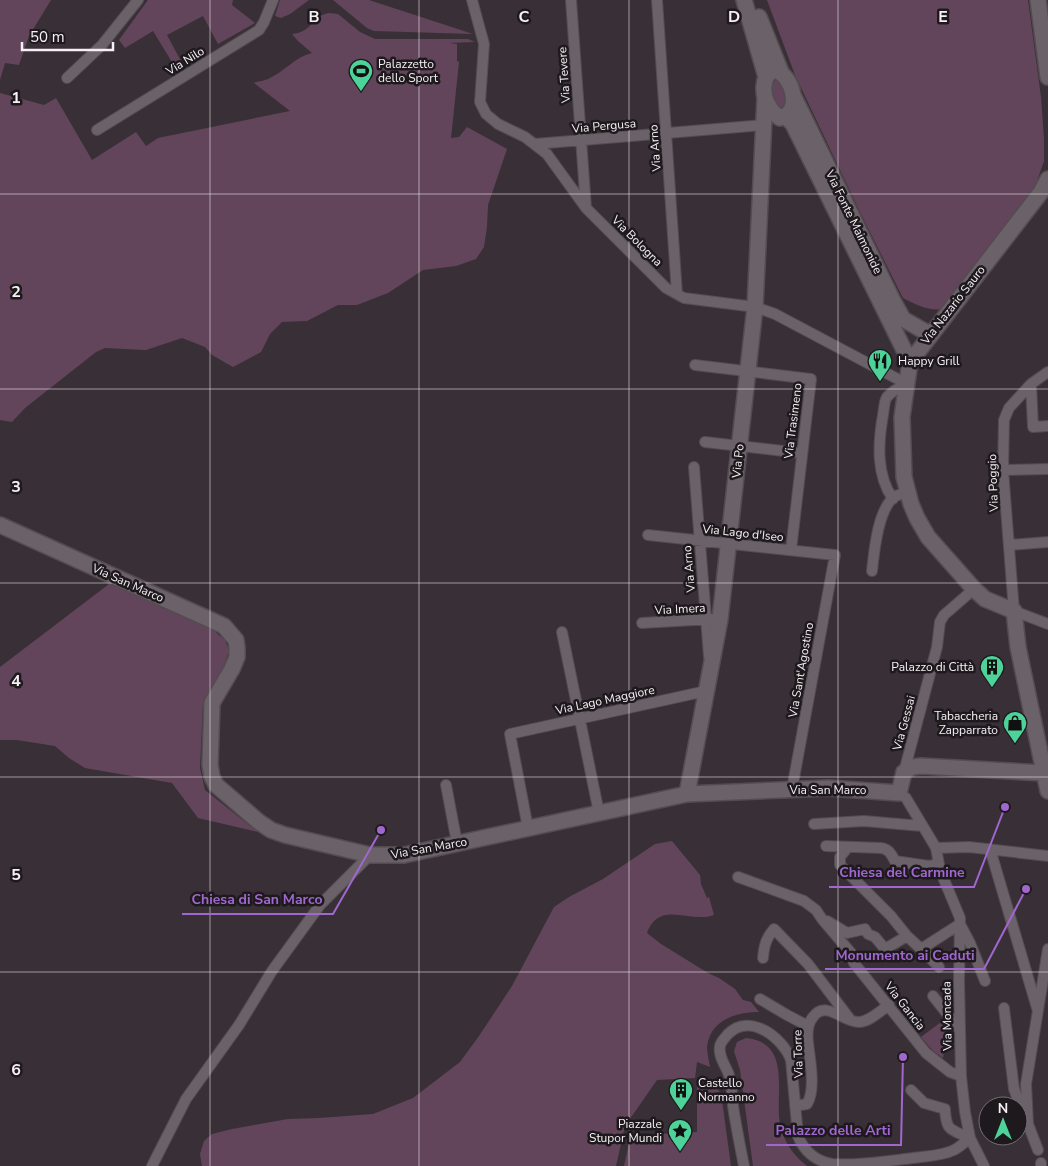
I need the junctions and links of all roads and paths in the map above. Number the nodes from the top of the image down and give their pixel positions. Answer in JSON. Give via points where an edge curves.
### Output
{"nodes":[{"id":1,"x":138,"y":0,"type":"edge"},
{"id":2,"x":273,"y":0,"type":"edge"},
{"id":3,"x":472,"y":0,"type":"edge"},
{"id":4,"x":571,"y":0,"type":"edge"},
{"id":5,"x":656,"y":0,"type":"edge"},
{"id":6,"x":744,"y":0,"type":"edge"},
{"id":7,"x":754,"y":0,"type":"edge"},
{"id":8,"x":1038,"y":0,"type":"edge"},
{"id":9,"x":781,"y":72,"type":"junction"},
{"id":10,"x":766,"y":77,"type":"junction"},
{"id":11,"x":1048,"y":77,"type":"edge"},
{"id":12,"x":67,"y":78,"type":"dead end"},
{"id":13,"x":793,"y":96,"type":"junction"},
{"id":14,"x":765,"y":98,"type":"junction"},
{"id":15,"x":783,"y":118,"type":"junction"},
{"id":16,"x":764,"y":125,"type":"junction"},
{"id":17,"x":97,"y":130,"type":"dead end"},
{"id":18,"x":666,"y":133,"type":"junction"},
{"id":19,"x":581,"y":140,"type":"junction"},
{"id":20,"x":535,"y":144,"type":"junction"},
{"id":21,"x":1048,"y":179,"type":"edge"},
{"id":22,"x":586,"y":208,"type":"junction"},
{"id":23,"x":677,"y":294,"type":"junction"},
{"id":24,"x":755,"y":307,"type":"junction"},
{"id":25,"x":931,"y":335,"type":"junction"},
{"id":26,"x":910,"y":362,"type":"junction"},
{"id":27,"x":695,"y":365,"type":"dead end"},
{"id":28,"x":748,"y":371,"type":"junction"},
{"id":29,"x":1048,"y":372,"type":"edge"},
{"id":30,"x":907,"y":384,"type":"junction"},
{"id":31,"x":1031,"y":384,"type":"junction"},
{"id":32,"x":1048,"y":426,"type":"edge"},
{"id":33,"x":704,"y":442,"type":"dead end"},
{"id":34,"x":739,"y":446,"type":"junction"},
{"id":35,"x":801,"y":454,"type":"junction"},
{"id":36,"x":694,"y":467,"type":"dead end"},
{"id":37,"x":1048,"y":469,"type":"edge"},
{"id":38,"x":1004,"y":470,"type":"junction"},
{"id":39,"x":908,"y":493,"type":"junction"},
{"id":40,"x":892,"y":498,"type":"junction"},
{"id":41,"x":0,"y":525,"type":"edge"},
{"id":42,"x":648,"y":535,"type":"dead end"},
{"id":43,"x":700,"y":541,"type":"junction"},
{"id":44,"x":1048,"y":542,"type":"edge"},
{"id":45,"x":728,"y":544,"type":"junction"},
{"id":46,"x":1009,"y":545,"type":"junction"},
{"id":47,"x":790,"y":550,"type":"junction"},
{"id":48,"x":835,"y":555,"type":"joint"},
{"id":49,"x":872,"y":571,"type":"dead end"},
{"id":50,"x":974,"y":589,"type":"junction"},
{"id":51,"x":1014,"y":611,"type":"junction"},
{"id":52,"x":713,"y":619,"type":"junction"},
{"id":53,"x":642,"y":623,"type":"dead end"},
{"id":54,"x":1048,"y":624,"type":"edge"},
{"id":55,"x":562,"y":632,"type":"dead end"},
{"id":56,"x":706,"y":691,"type":"junction"},
{"id":57,"x":580,"y":718,"type":"junction"},
{"id":58,"x":1045,"y":770,"type":"edge"},
{"id":59,"x":904,"y":772,"type":"junction"},
{"id":60,"x":446,"y":785,"type":"dead end"},
{"id":61,"x":792,"y":789,"type":"junction"},
{"id":62,"x":1048,"y":791,"type":"edge"},
{"id":63,"x":899,"y":792,"type":"junction"},
{"id":64,"x":687,"y":794,"type":"junction"},
{"id":65,"x":599,"y":812,"type":"junction"},
{"id":66,"x":814,"y":824,"type":"dead end"},
{"id":67,"x":922,"y":826,"type":"junction"},
{"id":68,"x":528,"y":828,"type":"junction"},
{"id":69,"x":457,"y":843,"type":"junction"},
{"id":70,"x":848,"y":847,"type":"junction"},
{"id":71,"x":936,"y":848,"type":"junction"},
{"id":72,"x":990,"y":849,"type":"junction"},
{"id":73,"x":370,"y":855,"type":"junction"},
{"id":74,"x":1048,"y":856,"type":"edge"},
{"id":75,"x":840,"y":857,"type":"junction"},
{"id":76,"x":939,"y":867,"type":"junction"},
{"id":77,"x":738,"y":877,"type":"dead end"},
{"id":78,"x":822,"y":919,"type":"junction"},
{"id":79,"x":960,"y":924,"type":"junction"},
{"id":80,"x":907,"y":936,"type":"junction"},
{"id":81,"x":921,"y":949,"type":"junction"},
{"id":82,"x":1048,"y":950,"type":"edge"},
{"id":83,"x":763,"y":958,"type":"dead end"},
{"id":84,"x":940,"y":967,"type":"dead end"},
{"id":85,"x":985,"y":981,"type":"dead end"},
{"id":86,"x":933,"y":996,"type":"dead end"},
{"id":87,"x":760,"y":999,"type":"dead end"},
{"id":88,"x":889,"y":1006,"type":"junction"},
{"id":89,"x":1004,"y":1008,"type":"dead end"},
{"id":90,"x":1038,"y":1011,"type":"junction"},
{"id":91,"x":851,"y":1021,"type":"junction"},
{"id":92,"x":808,"y":1026,"type":"junction"},
{"id":93,"x":960,"y":1030,"type":"junction"},
{"id":94,"x":961,"y":1076,"type":"junction"},
{"id":95,"x":911,"y":1090,"type":"dead end"},
{"id":96,"x":1017,"y":1096,"type":"edge"},
{"id":97,"x":1026,"y":1096,"type":"edge"},
{"id":98,"x":795,"y":1106,"type":"junction"},
{"id":99,"x":1028,"y":1124,"type":"edge"},
{"id":100,"x":970,"y":1138,"type":"junction"},
{"id":101,"x":1038,"y":1150,"type":"dead end"},
{"id":102,"x":152,"y":1166,"type":"edge"},
{"id":103,"x":744,"y":1166,"type":"edge"},
{"id":104,"x":984,"y":1166,"type":"edge"}],
"edges":[{"from":1,"to":12,"type":"street","via":[[102,45]]},
{"from":2,"to":17,"type":"street","name":"Via Nilo","via":[[258,30]]},
{"from":3,"to":20,"type":"street","name":"Via Bologna","via":[[484,44],[480,102],[486,114],[498,124]]},
{"from":4,"to":19,"type":"street","name":"Via Tevere"},
{"from":5,"to":18,"type":"street","name":"Via Arno"},
{"from":6,"to":10,"type":"street"},
{"from":7,"to":9,"type":"street"},
{"from":8,"to":11,"type":"street"},
{"from":9,"to":10,"type":"street","via":[[774,70]]},
{"from":9,"to":13,"type":"street","name":"Via Fonte Maimonide"},
{"from":10,"to":14,"type":"street","name":"Via Po"},
{"from":13,"to":15,"type":"street","via":[[792,109]]},
{"from":13,"to":25,"type":"street","name":"Via Fonte Maimonide","via":[[892,301],[903,319]]},
{"from":14,"to":15,"type":"street","name":"Via Fonte Maimonide","via":[[768,106]]},
{"from":14,"to":16,"type":"street","name":"Via Po"},
{"from":15,"to":16,"type":"street"},
{"from":15,"to":26,"type":"street","name":"Via Fonte Maimonide","via":[[793,124]]},
{"from":16,"to":18,"type":"street","name":"Via Pergusa"},
{"from":16,"to":24,"type":"street","name":"Via Po"},
{"from":18,"to":19,"type":"street","name":"Via Pergusa"},
{"from":18,"to":23,"type":"street","name":"Via Arno"},
{"from":19,"to":20,"type":"street","name":"Via Pergusa"},
{"from":19,"to":22,"type":"street","name":"Via Tevere"},
{"from":20,"to":22,"type":"street","name":"Via Bologna","via":[[547,154]]},
{"from":21,"to":25,"type":"street","name":"Via Nazario Sauro"},
{"from":22,"to":23,"type":"street","name":"Via Bologna","via":[[666,288]]},
{"from":23,"to":24,"type":"street","name":"Via Bologna","via":[[684,298]]},
{"from":24,"to":28,"type":"street","name":"Via Po"},
{"from":24,"to":30,"type":"street","name":"Via Bologna","via":[[775,314]]},
{"from":25,"to":26,"type":"street","name":"Via Nazario Sauro"},
{"from":26,"to":30,"type":"street"},
{"from":27,"to":28,"type":"street","name":"Via Trasimeno"},
{"from":28,"to":34,"type":"street","name":"Via Po"},
{"from":28,"to":35,"type":"street","name":"Via Trasimeno","via":[[811,379]]},
{"from":29,"to":31,"type":"street","name":"Via Poggio"},
{"from":30,"to":39,"type":"street","via":[[902,417],[903,467]]},
{"from":30,"to":40,"type":"street","via":[[886,398],[881,423],[881,472]]},
{"from":31,"to":32,"type":"street","via":[[1033,427]]},
{"from":31,"to":38,"type":"street","name":"Via Poggio","via":[[1009,408],[1004,420]]},
{"from":33,"to":34,"type":"street"},
{"from":34,"to":35,"type":"street"},
{"from":34,"to":45,"type":"street","name":"Via Po"},
{"from":35,"to":47,"type":"street","name":"Via Trasimeno"},
{"from":36,"to":43,"type":"street","name":"Via Arno"},
{"from":37,"to":38,"type":"street"},
{"from":38,"to":46,"type":"street","name":"Via Poggio"},
{"from":39,"to":40,"type":"street"},
{"from":39,"to":50,"type":"street","via":[[928,537]]},
{"from":40,"to":49,"type":"street","via":[[876,539]]},
{"from":41,"to":73,"type":"street","name":"Via San Marco","via":[[224,626],[231,632],[236,640],[237,657],[212,703],[210,766],[216,785],[271,830]]},
{"from":42,"to":43,"type":"street","name":"Via Lago d'Iseo"},
{"from":43,"to":45,"type":"street","name":"Via Lago d'Iseo"},
{"from":43,"to":52,"type":"street","name":"Via Arno"},
{"from":44,"to":46,"type":"street"},
{"from":45,"to":47,"type":"street","name":"Via Lago d'Iseo"},
{"from":45,"to":52,"type":"street","name":"Via Po"},
{"from":46,"to":51,"type":"street","name":"Via Poggio"},
{"from":47,"to":48,"type":"street","name":"Via Lago d'Iseo"},
{"from":48,"to":61,"type":"street","name":"Via Sant'Agostino"},
{"from":50,"to":51,"type":"street","via":[[985,599]]},
{"from":50,"to":59,"type":"street","name":"Via Gessai","via":[[940,622],[937,647]]},
{"from":51,"to":54,"type":"street"},
{"from":51,"to":58,"type":"street","via":[[1018,647]]},
{"from":52,"to":53,"type":"street","name":"Via Imera"},
{"from":52,"to":56,"type":"street","name":"Via Po"},
{"from":55,"to":57,"type":"street"},
{"from":56,"to":57,"type":"street","name":"Via Lago Maggiore"},
{"from":56,"to":64,"type":"street","name":"Via Po"},
{"from":57,"to":65,"type":"street"},
{"from":57,"to":68,"type":"street","name":"Via Lago Maggiore","via":[[510,734]]},
{"from":58,"to":59,"type":"street","via":[[1026,772],[920,766]]},
{"from":58,"to":62,"type":"street"},
{"from":59,"to":63,"type":"street"},
{"from":60,"to":69,"type":"street"},
{"from":61,"to":63,"type":"street","name":"Via San Marco"},
{"from":61,"to":64,"type":"street","name":"Via San Marco"},
{"from":63,"to":67,"type":"street"},
{"from":64,"to":65,"type":"street","name":"Via San Marco"},
{"from":65,"to":68,"type":"street","name":"Via San Marco"},
{"from":66,"to":67,"type":"street","via":[[864,821]]},
{"from":67,"to":71,"type":"street"},
{"from":68,"to":69,"type":"street","name":"Via San Marco"},
{"from":69,"to":73,"type":"street","name":"Via San Marco","via":[[404,855]]},
{"from":70,"to":75,"type":"street"},
{"from":70,"to":75,"type":"street","via":[[823,849]]},
{"from":70,"to":76,"type":"street","via":[[886,849],[895,861]]},
{"from":71,"to":72,"type":"street"},
{"from":71,"to":76,"type":"street","name":"Via Moncada"},
{"from":72,"to":74,"type":"street"},
{"from":72,"to":90,"type":"street"},
{"from":73,"to":102,"type":"street","via":[[320,905],[272,970],[239,1025],[186,1099]]},
{"from":75,"to":80,"type":"street","via":[[840,865]]},
{"from":76,"to":79,"type":"street","name":"Via Moncada"},
{"from":77,"to":78,"type":"street","name":"Via Gancia","via":[[804,901]]},
{"from":78,"to":80,"type":"street","via":[[847,933],[864,929],[885,949]]},
{"from":78,"to":88,"type":"street","name":"Via Gancia","via":[[851,952],[854,963]]},
{"from":79,"to":81,"type":"street"},
{"from":79,"to":85,"type":"street"},
{"from":79,"to":93,"type":"street","name":"Via Moncada"},
{"from":80,"to":81,"type":"street"},
{"from":81,"to":84,"type":"street"},
{"from":82,"to":90,"type":"street"},
{"from":83,"to":91,"type":"street","via":[[767,937],[774,929],[808,964]]},
{"from":86,"to":93,"type":"street"},
{"from":87,"to":92,"type":"street"},
{"from":88,"to":91,"type":"street","via":[[866,1021]]},
{"from":88,"to":94,"type":"street","name":"Via Gancia","via":[[926,1053],[950,1072]]},
{"from":89,"to":96,"type":"street"},
{"from":90,"to":97,"type":"street"},
{"from":91,"to":92,"type":"street","name":"Via Torre","via":[[822,1010]]},
{"from":92,"to":98,"type":"street","name":"Via Torre","via":[[811,1098],[808,1104]]},
{"from":93,"to":94,"type":"street","name":"Via Moncada"},
{"from":94,"to":100,"type":"street"},
{"from":95,"to":100,"type":"street","via":[[924,1103],[945,1108],[950,1129]]},
{"from":98,"to":100,"type":"street","via":[[801,1144],[817,1158],[834,1165],[863,1165],[942,1154],[955,1150]]},
{"from":98,"to":103,"type":"street","via":[[791,1060],[781,1043],[760,1028],[743,1026],[732,1030],[723,1039],[720,1054],[729,1076]]},
{"from":99,"to":101,"type":"street"},
{"from":100,"to":104,"type":"street"}]}
